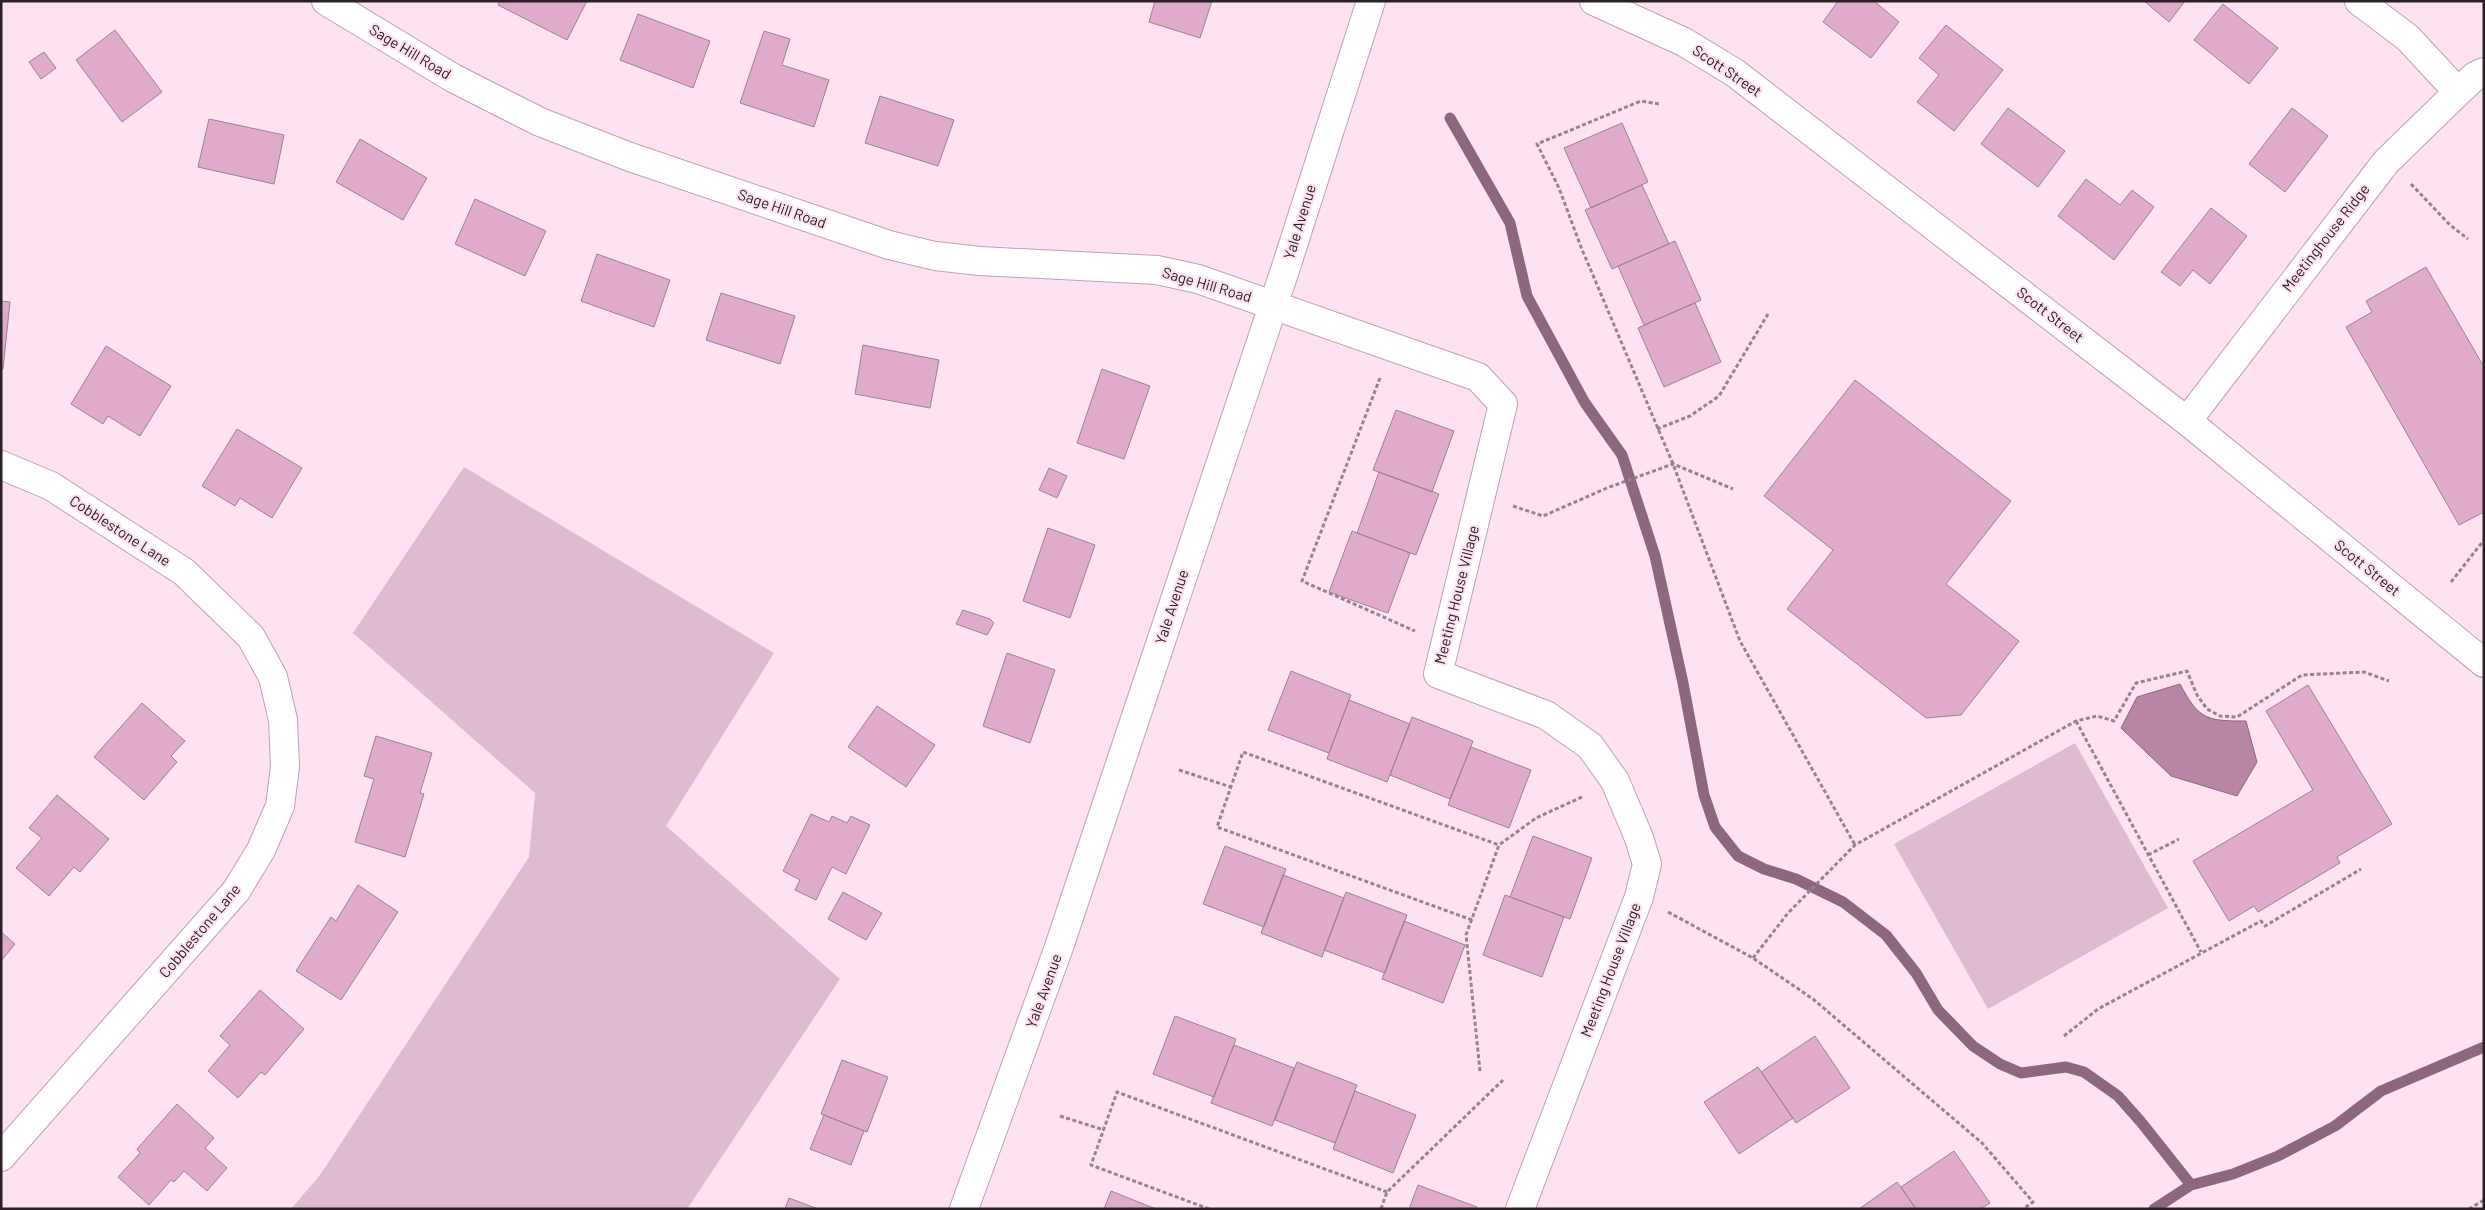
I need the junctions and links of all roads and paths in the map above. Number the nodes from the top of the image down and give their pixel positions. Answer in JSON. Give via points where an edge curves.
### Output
{"nodes":[{"id":1,"x":326,"y":1,"type":"edge"},
{"id":2,"x":1372,"y":1,"type":"edge"},
{"id":3,"x":1594,"y":1,"type":"edge"},
{"id":4,"x":2359,"y":1,"type":"edge"},
{"id":5,"x":2484,"y":72,"type":"edge"},
{"id":6,"x":2458,"y":92,"type":"junction"},
{"id":7,"x":1659,"y":104,"type":"dead end"},
{"id":8,"x":2386,"y":162,"type":"junction"},
{"id":9,"x":2468,"y":238,"type":"dead end"},
{"id":10,"x":1273,"y":304,"type":"junction"},
{"id":11,"x":1768,"y":314,"type":"dead end"},
{"id":12,"x":1392,"y":347,"type":"junction"},
{"id":13,"x":2186,"y":421,"type":"junction"},
{"id":14,"x":1657,"y":429,"type":"junction"},
{"id":15,"x":1673,"y":464,"type":"junction"},
{"id":16,"x":1,"y":465,"type":"edge"},
{"id":17,"x":1733,"y":489,"type":"dead end"},
{"id":18,"x":1482,"y":496,"type":"junction"},
{"id":19,"x":2484,"y":540,"type":"edge"},
{"id":20,"x":2451,"y":582,"type":"dead end"},
{"id":21,"x":1446,"y":643,"type":"junction"},
{"id":22,"x":2484,"y":663,"type":"edge"},
{"id":23,"x":2389,"y":681,"type":"dead end"},
{"id":24,"x":2076,"y":721,"type":"junction"},
{"id":25,"x":1178,"y":770,"type":"dead end"},
{"id":26,"x":1615,"y":781,"type":"junction"},
{"id":27,"x":1231,"y":787,"type":"junction"},
{"id":28,"x":2179,"y":839,"type":"dead end"},
{"id":29,"x":1499,"y":845,"type":"junction"},
{"id":30,"x":1855,"y":845,"type":"junction"},
{"id":31,"x":2148,"y":855,"type":"junction"},
{"id":32,"x":2361,"y":868,"type":"dead end"},
{"id":33,"x":1639,"y":896,"type":"junction"},
{"id":34,"x":1472,"y":920,"type":"junction"},
{"id":35,"x":2201,"y":952,"type":"junction"},
{"id":36,"x":1753,"y":958,"type":"junction"},
{"id":37,"x":2064,"y":1036,"type":"dead end"},
{"id":38,"x":1480,"y":1072,"type":"dead end"},
{"id":39,"x":1502,"y":1080,"type":"dead end"},
{"id":40,"x":1060,"y":1116,"type":"dead end"},
{"id":41,"x":1104,"y":1130,"type":"junction"},
{"id":42,"x":1,"y":1157,"type":"edge"},
{"id":43,"x":1388,"y":1192,"type":"junction"},
{"id":44,"x":2484,"y":1200,"type":"edge"},
{"id":45,"x":964,"y":1209,"type":"edge"},
{"id":46,"x":1209,"y":1209,"type":"edge"},
{"id":47,"x":1381,"y":1209,"type":"edge"},
{"id":48,"x":1520,"y":1209,"type":"edge"},
{"id":49,"x":2023,"y":1209,"type":"edge"},
{"id":50,"x":2469,"y":1209,"type":"edge"}],
"edges":[{"from":1,"to":10,"type":"street","name":"Sage Hill Road","via":[[453,78],[540,122],[630,157],[889,245],[935,256],[980,261],[1157,270],[1198,279]]},
{"from":2,"to":10,"type":"street","name":"Yale Avenue"},
{"from":3,"to":13,"type":"street","name":"Scott Street","via":[[1684,42],[1735,73]]},
{"from":4,"to":6,"type":"street","via":[[2408,38]]},
{"from":5,"to":6,"type":"street","name":"Meetinghouse Ridge"},
{"from":6,"to":8,"type":"street","name":"Meetinghouse Ridge"},
{"from":7,"to":14,"type":"path","via":[[1641,101],[1537,144]]},
{"from":8,"to":9,"type":"path"},
{"from":8,"to":13,"type":"street","name":"Meetinghouse Ridge"},
{"from":10,"to":12,"type":"street","name":"Meeting House Village"},
{"from":10,"to":45,"type":"street","name":"Yale Avenue","via":[[1059,947]]},
{"from":11,"to":14,"type":"path","via":[[1719,396],[1690,416]]},
{"from":12,"to":18,"type":"street","name":"Meeting House Village","via":[[1478,377],[1503,404]]},
{"from":12,"to":21,"type":"path","via":[[1302,581]]},
{"from":13,"to":22,"type":"street","name":"Scott Street"},
{"from":14,"to":15,"type":"path"},
{"from":15,"to":17,"type":"path"},
{"from":15,"to":18,"type":"path","via":[[1606,488],[1543,516]]},
{"from":15,"to":30,"type":"path","via":[[1740,641]]},
{"from":16,"to":42,"type":"street","name":"Cobblestone Lane","via":[[52,486],[184,572],[251,637],[273,677],[283,720],[285,766],[280,806],[261,850],[236,891]]},
{"from":18,"to":21,"type":"street","name":"Meeting House Village"},
{"from":19,"to":20,"type":"path"},
{"from":21,"to":26,"type":"street","name":"Meeting House Village","via":[[1438,674],[1546,715],[1590,746]]},
{"from":23,"to":24,"type":"path","via":[[2364,672],[2302,675],[2237,717],[2220,716],[2207,709],[2187,671],[2136,683],[2114,721],[2097,716]]},
{"from":24,"to":30,"type":"path"},
{"from":24,"to":31,"type":"path"},
{"from":25,"to":27,"type":"path"},
{"from":26,"to":29,"type":"path","via":[[1536,818]]},
{"from":26,"to":33,"type":"street","name":"Meeting House Village","via":[[1639,838],[1646,864]]},
{"from":27,"to":29,"type":"path","via":[[1243,752]]},
{"from":27,"to":34,"type":"path","via":[[1217,827]]},
{"from":28,"to":31,"type":"path"},
{"from":29,"to":34,"type":"path"},
{"from":30,"to":36,"type":"path","via":[[1788,913]]},
{"from":31,"to":35,"type":"path"},
{"from":32,"to":35,"type":"path","via":[[2265,926],[2260,921]]},
{"from":33,"to":36,"type":"path"},
{"from":33,"to":48,"type":"street","name":"Meeting House Village"},
{"from":34,"to":38,"type":"path","via":[[1466,935]]},
{"from":35,"to":37,"type":"path","via":[[2098,1009]]},
{"from":36,"to":49,"type":"path","via":[[1813,999],[1982,1143],[2033,1202]]},
{"from":39,"to":43,"type":"path"},
{"from":40,"to":41,"type":"path"},
{"from":41,"to":43,"type":"path","via":[[1117,1092]]},
{"from":41,"to":46,"type":"path","via":[[1092,1164]]},
{"from":43,"to":47,"type":"path"},
{"from":44,"to":50,"type":"path"}]}
